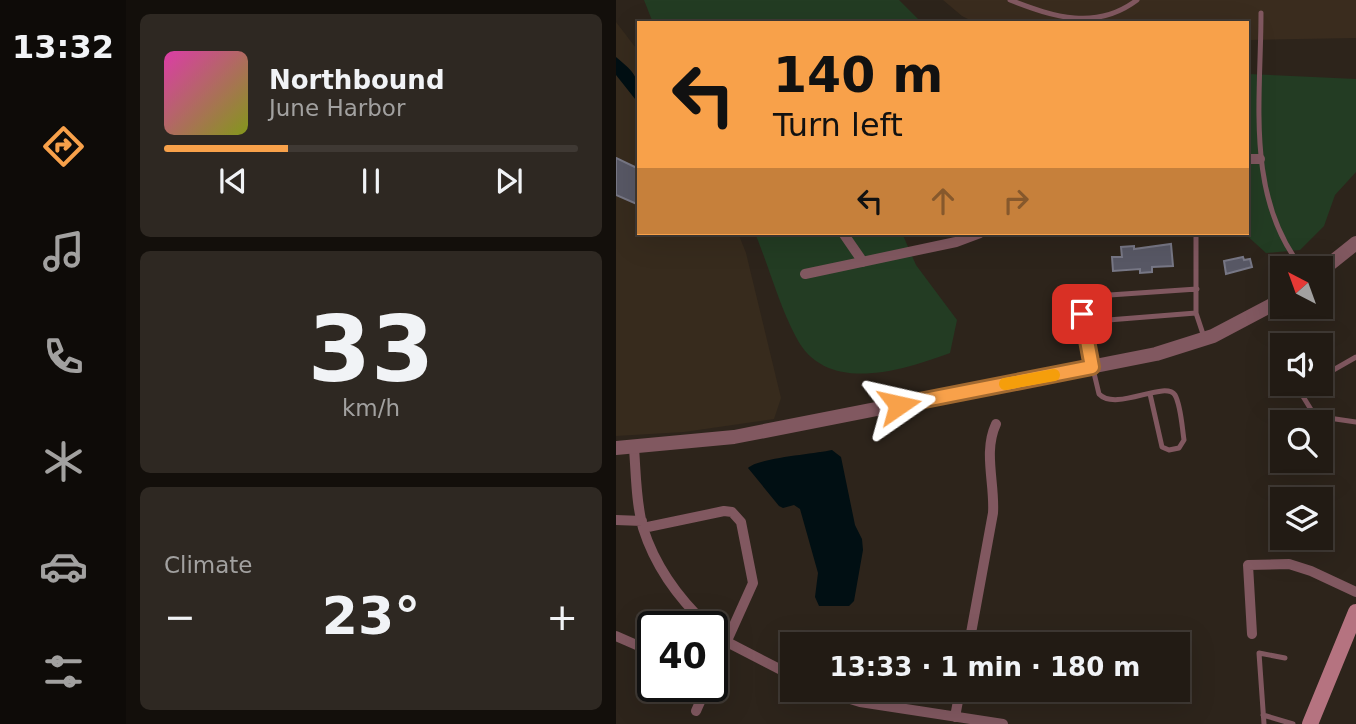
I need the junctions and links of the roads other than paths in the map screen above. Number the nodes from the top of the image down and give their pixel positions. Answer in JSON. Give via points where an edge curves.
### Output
{"nodes":[{"id":1,"x":1010,"y":0,"type":"edge"},
{"id":2,"x":1037,"y":0,"type":"edge"},
{"id":3,"x":1137,"y":0,"type":"edge"},
{"id":4,"x":1034,"y":9,"type":"junction"},
{"id":5,"x":1261,"y":13,"type":"dead end"},
{"id":6,"x":1249,"y":159,"type":"edge"},
{"id":7,"x":1260,"y":159,"type":"junction"},
{"id":8,"x":844,"y":235,"type":"edge"},
{"id":9,"x":975,"y":235,"type":"edge"},
{"id":10,"x":1196,"y":235,"type":"edge"},
{"id":11,"x":1356,"y":243,"type":"edge"},
{"id":12,"x":1294,"y":256,"type":"edge"},
{"id":13,"x":1334,"y":261,"type":"edge"},
{"id":14,"x":863,"y":262,"type":"junction"},
{"id":15,"x":805,"y":274,"type":"dead end"},
{"id":16,"x":1197,"y":289,"type":"junction"},
{"id":17,"x":1270,"y":307,"type":"edge"},
{"id":18,"x":1196,"y":313,"type":"junction"},
{"id":19,"x":1083,"y":322,"type":"junction"},
{"id":20,"x":1206,"y":340,"type":"junction"},
{"id":21,"x":1356,"y":357,"type":"edge"},
{"id":22,"x":1092,"y":367,"type":"junction"},
{"id":23,"x":1333,"y":370,"type":"edge"},
{"id":24,"x":1150,"y":394,"type":"junction"},
{"id":25,"x":1303,"y":396,"type":"edge"},
{"id":26,"x":1356,"y":422,"type":"edge"},
{"id":27,"x":996,"y":424,"type":"dead end"},
{"id":28,"x":616,"y":448,"type":"edge"},
{"id":29,"x":634,"y":448,"type":"junction"},
{"id":30,"x":616,"y":520,"type":"edge"},
{"id":31,"x":642,"y":524,"type":"junction"},
{"id":32,"x":1356,"y":592,"type":"edge"},
{"id":33,"x":691,"y":610,"type":"edge"},
{"id":34,"x":1356,"y":612,"type":"edge"},
{"id":35,"x":971,"y":632,"type":"edge"},
{"id":36,"x":1252,"y":634,"type":"dead end"},
{"id":37,"x":616,"y":636,"type":"edge"},
{"id":38,"x":728,"y":640,"type":"edge"},
{"id":39,"x":728,"y":643,"type":"edge"},
{"id":40,"x":637,"y":645,"type":"edge"},
{"id":41,"x":1285,"y":657,"type":"dead end"},
{"id":42,"x":780,"y":669,"type":"edge"},
{"id":43,"x":700,"y":702,"type":"edge"},
{"id":44,"x":860,"y":702,"type":"edge"},
{"id":45,"x":958,"y":702,"type":"edge"},
{"id":46,"x":696,"y":711,"type":"dead end"},
{"id":47,"x":1263,"y":715,"type":"junction"},
{"id":48,"x":956,"y":717,"type":"junction"},
{"id":49,"x":1312,"y":723,"type":"edge"},
{"id":50,"x":1003,"y":724,"type":"edge"},
{"id":51,"x":1264,"y":724,"type":"edge"},
{"id":52,"x":1293,"y":724,"type":"edge"}],
"edges":[{"from":1,"to":4,"type":"lane"},
{"from":2,"to":4,"type":"lane"},
{"from":3,"to":4,"type":"lane","via":[[1115,13],[1087,20]]},
{"from":5,"to":7,"type":"lane"},
{"from":6,"to":7,"type":"street"},
{"from":7,"to":12,"type":"lane","via":[[1272,215]]},
{"from":8,"to":14,"type":"street"},
{"from":9,"to":14,"type":"street"},
{"from":10,"to":16,"type":"lane"},
{"from":11,"to":13,"type":"street"},
{"from":14,"to":15,"type":"street"},
{"from":16,"to":18,"type":"lane"},
{"from":16,"to":19,"type":"lane","via":[[1095,296],[1083,305]]},
{"from":17,"to":20,"type":"street"},
{"from":18,"to":19,"type":"lane"},
{"from":18,"to":20,"type":"lane"},
{"from":19,"to":22,"type":"lane"},
{"from":20,"to":22,"type":"street"},
{"from":21,"to":23,"type":"lane"},
{"from":22,"to":24,"type":"lane","via":[[1097,390],[1107,401]]},
{"from":22,"to":29,"type":"street","via":[[734,437]]},
{"from":24,"to":24,"type":"lane","via":[[1167,390],[1174,394],[1184,440],[1179,448],[1162,447]]},
{"from":25,"to":26,"type":"lane","via":[[1315,416]]},
{"from":27,"to":35,"type":"street","via":[[989,445],[993,513]]},
{"from":28,"to":29,"type":"street"},
{"from":29,"to":31,"type":"street"},
{"from":30,"to":31,"type":"street"},
{"from":31,"to":33,"type":"street","via":[[661,568]]},
{"from":31,"to":38,"type":"street","via":[[724,511],[738,516],[753,583]]},
{"from":32,"to":36,"type":"street","via":[[1289,564],[1248,565]]},
{"from":34,"to":49,"type":"main road"},
{"from":37,"to":40,"type":"street"},
{"from":39,"to":42,"type":"street"},
{"from":41,"to":47,"type":"lane","via":[[1259,653]]},
{"from":43,"to":46,"type":"street"},
{"from":44,"to":48,"type":"street"},
{"from":45,"to":48,"type":"street"},
{"from":47,"to":51,"type":"lane"},
{"from":47,"to":52,"type":"lane"},
{"from":48,"to":50,"type":"street"}]}
